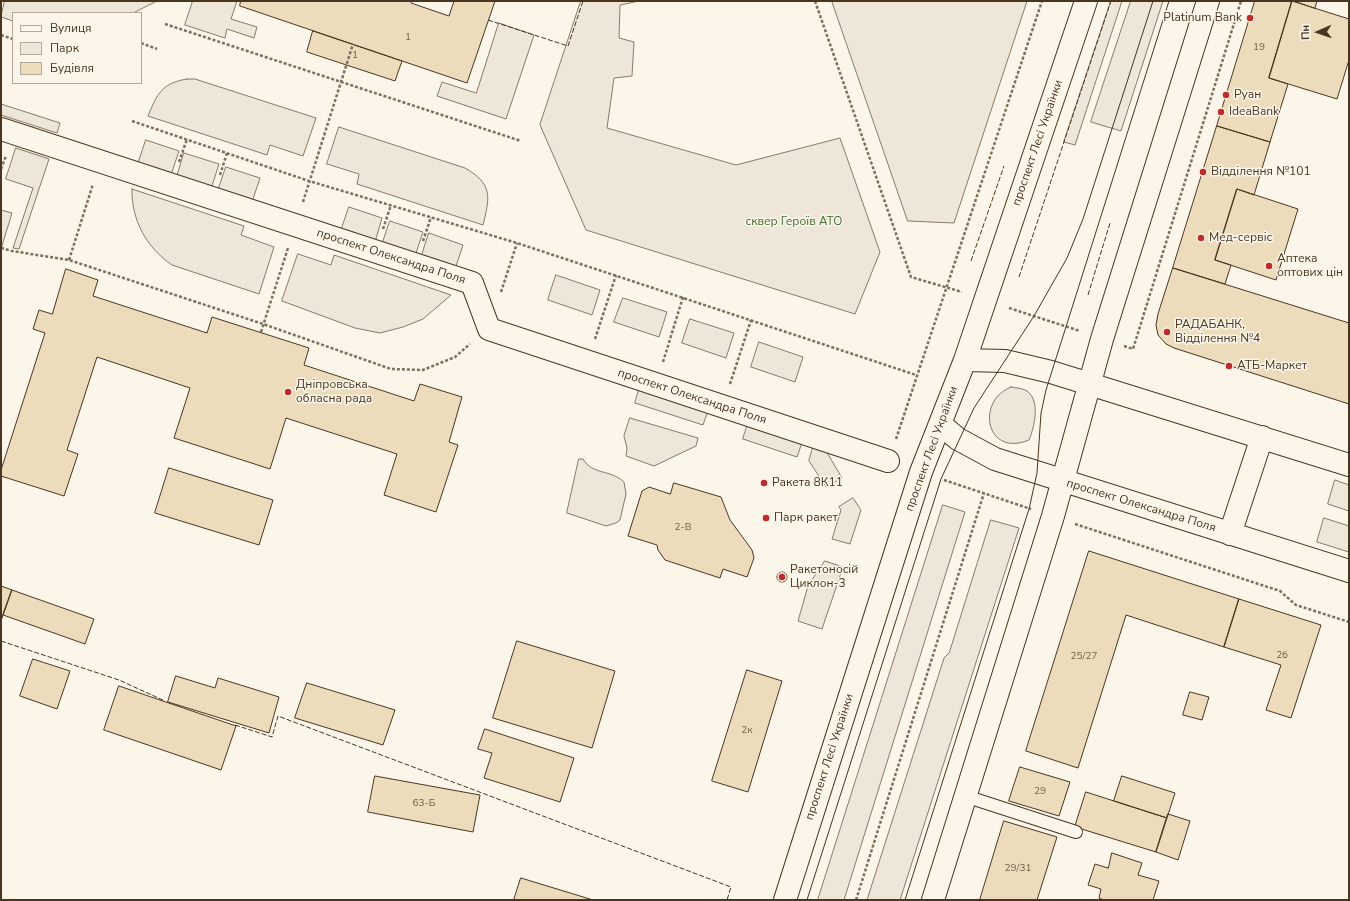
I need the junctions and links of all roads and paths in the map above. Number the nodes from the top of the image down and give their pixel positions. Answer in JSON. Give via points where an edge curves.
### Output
{"nodes":[{"id":1,"x":815,"y":1,"type":"edge"},
{"id":2,"x":1042,"y":1,"type":"edge"},
{"id":3,"x":1086,"y":1,"type":"edge"},
{"id":4,"x":1208,"y":1,"type":"edge"},
{"id":5,"x":1241,"y":1,"type":"edge"},
{"id":6,"x":165,"y":24,"type":"dead end"},
{"id":7,"x":1,"y":35,"type":"edge"},
{"id":8,"x":12,"y":38,"type":"edge"},
{"id":9,"x":142,"y":43,"type":"edge"},
{"id":10,"x":353,"y":44,"type":"dead end"},
{"id":11,"x":157,"y":49,"type":"dead end"},
{"id":12,"x":340,"y":82,"type":"junction"},
{"id":13,"x":132,"y":121,"type":"dead end"},
{"id":14,"x":1,"y":130,"type":"edge"},
{"id":15,"x":521,"y":141,"type":"dead end"},
{"id":16,"x":100,"y":163,"type":"junction"},
{"id":17,"x":309,"y":181,"type":"junction"},
{"id":18,"x":295,"y":226,"type":"junction"},
{"id":19,"x":517,"y":243,"type":"junction"},
{"id":20,"x":1,"y":248,"type":"edge"},
{"id":21,"x":69,"y":260,"type":"junction"},
{"id":22,"x":616,"y":275,"type":"junction"},
{"id":23,"x":946,"y":287,"type":"junction"},
{"id":24,"x":501,"y":293,"type":"dead end"},
{"id":25,"x":683,"y":297,"type":"junction"},
{"id":26,"x":986,"y":300,"type":"junction"},
{"id":27,"x":751,"y":320,"type":"junction"},
{"id":28,"x":263,"y":324,"type":"junction"},
{"id":29,"x":489,"y":329,"type":"junction"},
{"id":30,"x":260,"y":332,"type":"dead end"},
{"id":31,"x":1102,"y":339,"type":"junction"},
{"id":32,"x":965,"y":360,"type":"junction"},
{"id":33,"x":587,"y":362,"type":"junction"},
{"id":34,"x":916,"y":375,"type":"junction"},
{"id":35,"x":1089,"y":383,"type":"junction"},
{"id":36,"x":655,"y":384,"type":"junction"},
{"id":37,"x":722,"y":407,"type":"junction"},
{"id":38,"x":940,"y":424,"type":"junction"},
{"id":39,"x":1262,"y":437,"type":"junction"},
{"id":40,"x":888,"y":461,"type":"joint"},
{"id":41,"x":1349,"y":465,"type":"edge"},
{"id":42,"x":921,"y":472,"type":"junction"},
{"id":43,"x":1062,"y":481,"type":"junction"},
{"id":44,"x":984,"y":494,"type":"junction"},
{"id":45,"x":1053,"y":516,"type":"junction"},
{"id":46,"x":1230,"y":534,"type":"junction"},
{"id":47,"x":1349,"y":571,"type":"edge"},
{"id":48,"x":1349,"y":622,"type":"edge"},
{"id":49,"x":965,"y":796,"type":"junction"},
{"id":50,"x":1076,"y":832,"type":"dead end"},
{"id":51,"x":785,"y":900,"type":"edge"},
{"id":52,"x":856,"y":900,"type":"edge"},
{"id":53,"x":933,"y":900,"type":"edge"}],
"edges":[{"from":1,"to":23,"type":"path","via":[[912,277]]},
{"from":2,"to":23,"type":"path"},
{"from":3,"to":26,"type":"main road","name":"проспект Лесі Українки"},
{"from":4,"to":31,"type":"main road"},
{"from":5,"to":31,"type":"path","via":[[1133,349]]},
{"from":6,"to":12,"type":"path"},
{"from":7,"to":8,"type":"path"},
{"from":9,"to":11,"type":"path"},
{"from":10,"to":12,"type":"path"},
{"from":12,"to":15,"type":"path"},
{"from":12,"to":17,"type":"path"},
{"from":13,"to":17,"type":"path"},
{"from":14,"to":16,"type":"main road","name":"проспект Олександра Поля"},
{"from":16,"to":18,"type":"main road","name":"проспект Олександра Поля"},
{"from":16,"to":21,"type":"path"},
{"from":17,"to":18,"type":"path"},
{"from":17,"to":19,"type":"path"},
{"from":18,"to":28,"type":"path"},
{"from":18,"to":29,"type":"main road","name":"проспект Олександра Поля","via":[[472,283]]},
{"from":19,"to":22,"type":"path"},
{"from":19,"to":24,"type":"path"},
{"from":20,"to":21,"type":"path"},
{"from":21,"to":28,"type":"path"},
{"from":22,"to":25,"type":"path"},
{"from":22,"to":33,"type":"path"},
{"from":23,"to":26,"type":"path"},
{"from":23,"to":34,"type":"path"},
{"from":25,"to":27,"type":"path"},
{"from":25,"to":36,"type":"path"},
{"from":26,"to":31,"type":"path"},
{"from":26,"to":32,"type":"main road","name":"проспект Лесі Українки"},
{"from":27,"to":34,"type":"path"},
{"from":27,"to":37,"type":"path"},
{"from":28,"to":29,"type":"path","via":[[391,369],[423,370],[455,357]]},
{"from":28,"to":30,"type":"path"},
{"from":29,"to":33,"type":"main road","name":"проспект Олександра Поля"},
{"from":31,"to":35,"type":"main road"},
{"from":32,"to":35,"type":"main road","via":[[1005,360]]},
{"from":32,"to":38,"type":"main road","name":"проспект Лесі Українки"},
{"from":33,"to":36,"type":"main road","name":"проспект Олександра Поля"},
{"from":34,"to":40,"type":"path"},
{"from":35,"to":39,"type":"main road"},
{"from":35,"to":43,"type":"main road"},
{"from":36,"to":37,"type":"main road","name":"проспект Олександра Поля"},
{"from":37,"to":40,"type":"main road","name":"проспект Олександра Поля"},
{"from":38,"to":42,"type":"main road","name":"проспект Лесі Українки"},
{"from":38,"to":43,"type":"main road","name":"проспект Олександра Поля","via":[[958,438],[995,459]]},
{"from":39,"to":41,"type":"main road"},
{"from":39,"to":46,"type":"main road"},
{"from":42,"to":44,"type":"path"},
{"from":42,"to":51,"type":"main road","name":"проспект Лесі Українки"},
{"from":43,"to":45,"type":"main road"},
{"from":43,"to":46,"type":"main road","name":"проспект Олександра Поля"},
{"from":44,"to":45,"type":"path"},
{"from":44,"to":52,"type":"path"},
{"from":45,"to":48,"type":"path","via":[[1280,590],[1296,605]]},
{"from":45,"to":49,"type":"main road"},
{"from":46,"to":47,"type":"main road","name":"проспект Олександра Поля"},
{"from":49,"to":50,"type":"lane"},
{"from":49,"to":53,"type":"main road"}]}
